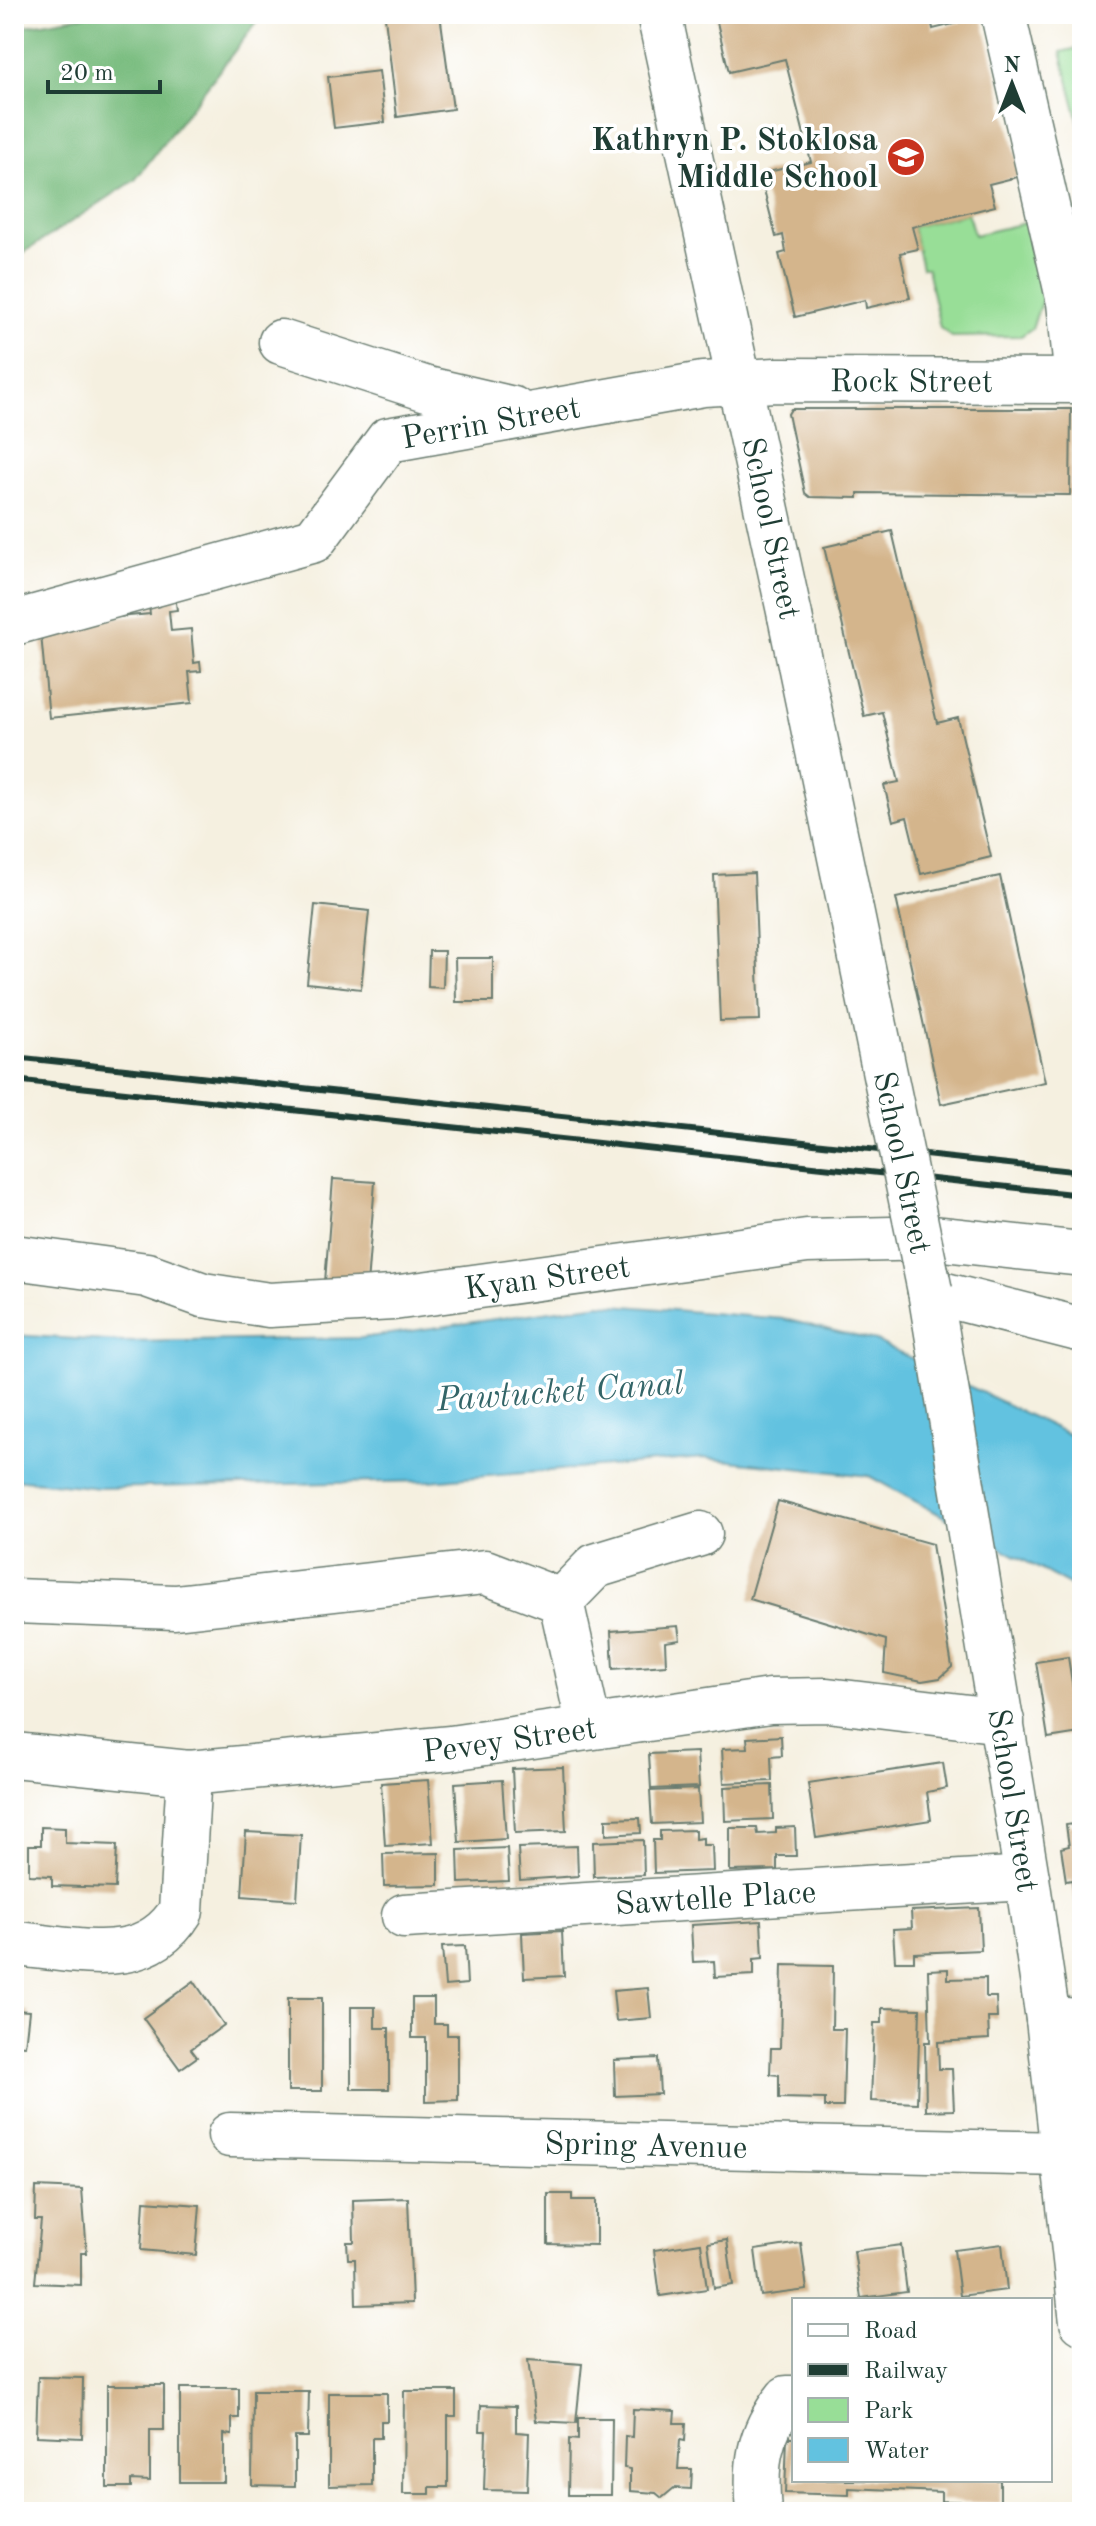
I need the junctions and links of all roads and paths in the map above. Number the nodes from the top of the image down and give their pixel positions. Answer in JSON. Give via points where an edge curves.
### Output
{"nodes":[{"id":1,"x":659,"y":14,"type":"edge"},
{"id":2,"x":1003,"y":14,"type":"edge"},
{"id":3,"x":281,"y":342,"type":"dead end"},
{"id":4,"x":740,"y":381,"type":"junction"},
{"id":5,"x":1079,"y":381,"type":"edge"},
{"id":6,"x":529,"y":413,"type":"junction"},
{"id":7,"x":14,"y":623,"type":"edge"},
{"id":8,"x":1082,"y":1254,"type":"edge"},
{"id":9,"x":14,"y":1257,"type":"edge"},
{"id":10,"x":930,"y":1291,"type":"junction"},
{"id":11,"x":1082,"y":1330,"type":"edge"},
{"id":12,"x":700,"y":1534,"type":"dead end"},
{"id":13,"x":14,"y":1601,"type":"edge"},
{"id":14,"x":561,"y":1601,"type":"junction"},
{"id":15,"x":1002,"y":1721,"type":"junction"},
{"id":16,"x":589,"y":1727,"type":"junction"},
{"id":17,"x":14,"y":1755,"type":"edge"},
{"id":18,"x":189,"y":1773,"type":"junction"},
{"id":19,"x":1027,"y":1878,"type":"junction"},
{"id":20,"x":404,"y":1916,"type":"dead end"},
{"id":21,"x":14,"y":1944,"type":"edge"},
{"id":22,"x":1065,"y":2020,"type":"edge"},
{"id":23,"x":230,"y":2135,"type":"dead end"},
{"id":24,"x":1063,"y":2154,"type":"junction"},
{"id":25,"x":1081,"y":2312,"type":"edge"},
{"id":26,"x":792,"y":2398,"type":"edge"},
{"id":27,"x":759,"y":2512,"type":"edge"}],
"edges":[{"from":1,"to":4,"type":"street","name":"School Street"},
{"from":2,"to":5,"type":"street","via":[[1069,302]]},
{"from":3,"to":6,"type":"street","via":[[427,389]]},
{"from":4,"to":5,"type":"street","name":"Rock Street"},
{"from":4,"to":6,"type":"street","name":"Perrin Street"},
{"from":4,"to":10,"type":"street","name":"School Street","bridge":true},
{"from":6,"to":7,"type":"street","name":"Perrin Street","via":[[388,440],[314,540]]},
{"from":8,"to":9,"type":"street","name":"Kyan Street","via":[[934,1238],[807,1241],[393,1298],[269,1305],[203,1295],[147,1275]]},
{"from":10,"to":11,"type":"street"},
{"from":10,"to":15,"type":"street","name":"School Street"},
{"from":12,"to":14,"type":"street","via":[[595,1566]]},
{"from":13,"to":14,"type":"street","via":[[175,1607],[485,1572]]},
{"from":14,"to":16,"type":"street"},
{"from":15,"to":16,"type":"street","name":"Pevey Street","via":[[827,1700],[770,1701]]},
{"from":15,"to":19,"type":"street","name":"School Street"},
{"from":16,"to":18,"type":"street","name":"Pevey Street","via":[[451,1748]]},
{"from":17,"to":18,"type":"street","name":"Pevey Street"},
{"from":18,"to":21,"type":"street","via":[[181,1911],[169,1930],[132,1951]]},
{"from":19,"to":20,"type":"street","name":"Sawtelle Place"},
{"from":19,"to":22,"type":"street","name":"School Street"},
{"from":22,"to":24,"type":"street","name":"School Street"},
{"from":23,"to":24,"type":"street","name":"Spring Avenue"},
{"from":24,"to":25,"type":"street","name":"School Street"},
{"from":26,"to":27,"type":"street","via":[[770,2419],[755,2469]]}]}
